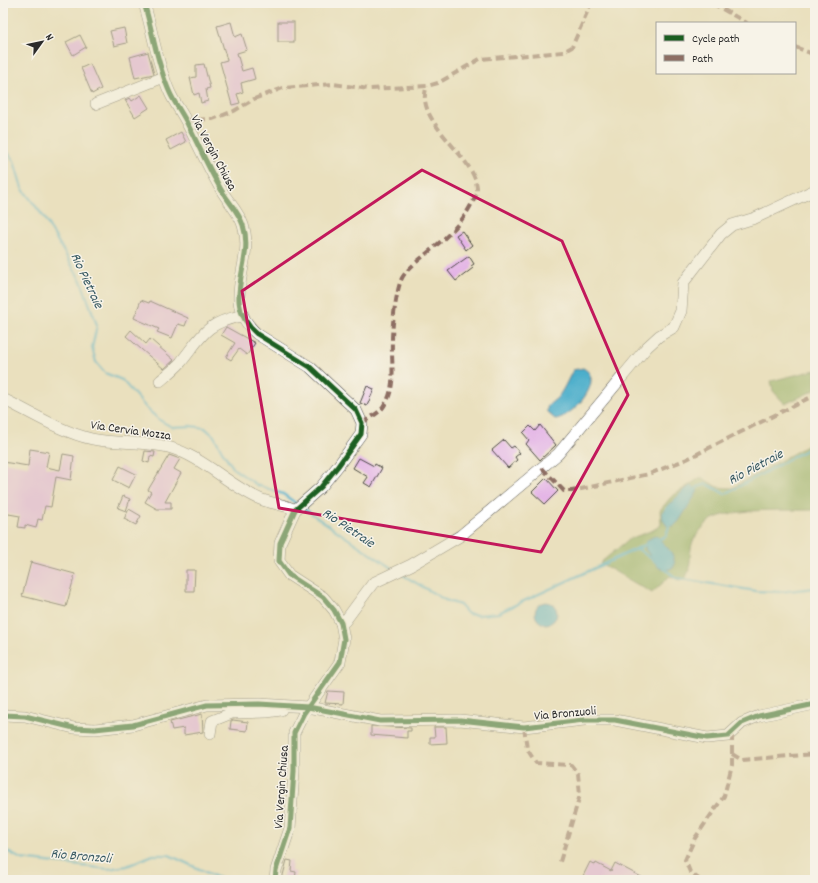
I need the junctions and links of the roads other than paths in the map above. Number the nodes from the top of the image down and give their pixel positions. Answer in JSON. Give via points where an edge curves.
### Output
{"nodes":[{"id":1,"x":144,"y":3,"type":"edge"},
{"id":2,"x":164,"y":76,"type":"junction"},
{"id":3,"x":96,"y":104,"type":"dead end"},
{"id":4,"x":815,"y":190,"type":"edge"},
{"id":5,"x":241,"y":316,"type":"junction"},
{"id":6,"x":160,"y":381,"type":"dead end"},
{"id":7,"x":3,"y":399,"type":"edge"},
{"id":8,"x":295,"y":510,"type":"junction"},
{"id":9,"x":341,"y":623,"type":"junction"},
{"id":10,"x":815,"y":704,"type":"edge"},
{"id":11,"x":285,"y":705,"type":"junction"},
{"id":12,"x":308,"y":707,"type":"junction"},
{"id":13,"x":3,"y":715,"type":"edge"},
{"id":14,"x":210,"y":734,"type":"dead end"},
{"id":15,"x":275,"y":880,"type":"edge"}],
"edges":[{"from":1,"to":2,"type":"street","name":"Via Vergin Chiusa"},
{"from":2,"to":3,"type":"street"},
{"from":2,"to":5,"type":"street","name":"Via Vergin Chiusa","via":[[170,93],[218,185],[237,212],[243,226],[245,259],[239,291]]},
{"from":4,"to":9,"type":"street","via":[[754,218],[732,225],[721,234],[683,283],[681,311],[674,327],[647,346],[558,454],[460,536],[412,565],[373,583]]},
{"from":5,"to":6,"type":"street","via":[[228,318],[212,326],[196,340],[174,369]]},
{"from":5,"to":8,"type":"street","name":"Via Vergin Chiusa","via":[[257,334],[310,367],[356,410],[362,423],[361,434],[338,466],[321,487]]},
{"from":7,"to":8,"type":"street","name":"Via Cervia Mozza","via":[[73,434],[93,439],[169,447],[194,458],[261,500]]},
{"from":8,"to":9,"type":"street","name":"Via Vergin Chiusa","via":[[280,543],[279,561],[289,576],[323,597]]},
{"from":9,"to":12,"type":"street","name":"Via Vergin Chiusa","via":[[344,639],[340,662]]},
{"from":10,"to":12,"type":"street","name":"Via Bronzuoli","via":[[760,716],[742,723],[728,736],[707,738],[615,720],[584,720],[524,726],[460,720],[380,721]]},
{"from":11,"to":12,"type":"street","name":"Via Bronzuoli"},
{"from":11,"to":13,"type":"street","name":"Via Bronzuoli","via":[[207,705],[133,725],[95,729],[74,728],[25,716]]},
{"from":11,"to":14,"type":"street","via":[[283,710],[232,713],[212,721]]},
{"from":12,"to":15,"type":"street","name":"Via Vergin Chiusa","via":[[294,733],[290,828]]}]}
